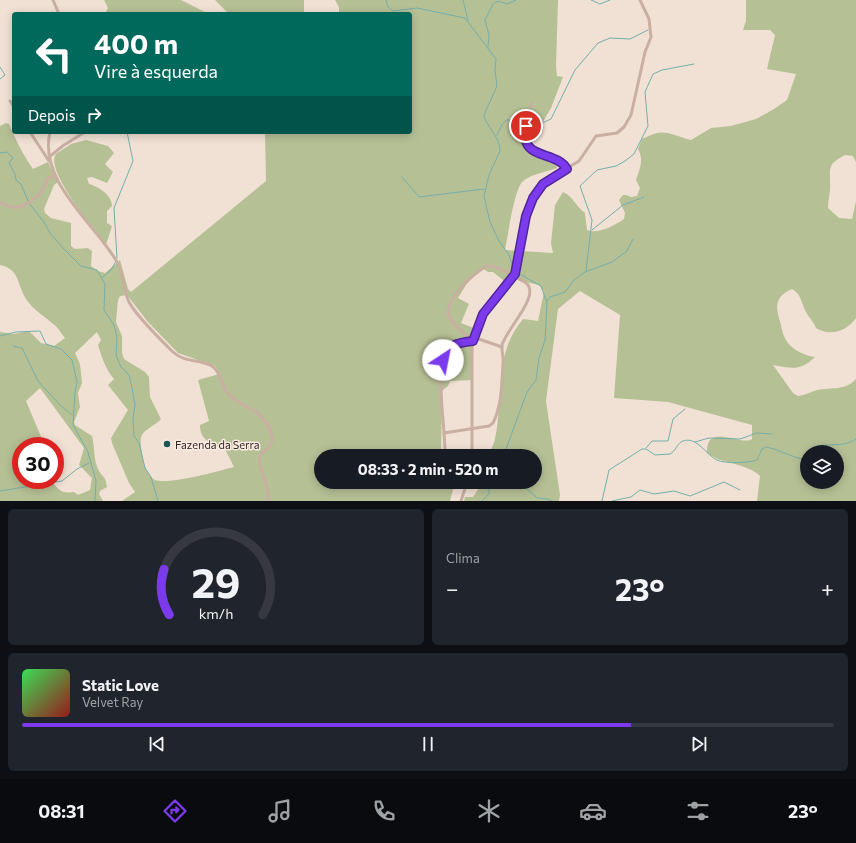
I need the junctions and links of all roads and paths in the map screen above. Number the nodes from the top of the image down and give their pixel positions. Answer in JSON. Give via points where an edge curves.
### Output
{"nodes":[{"id":1,"x":53,"y":0,"type":"edge"},
{"id":2,"x":640,"y":0,"type":"edge"},
{"id":3,"x":58,"y":12,"type":"edge"},
{"id":4,"x":10,"y":101,"type":"dead end"},
{"id":5,"x":532,"y":102,"type":"dead end"},
{"id":6,"x":12,"y":104,"type":"edge"},
{"id":7,"x":31,"y":134,"type":"edge"},
{"id":8,"x":50,"y":134,"type":"edge"},
{"id":9,"x":82,"y":134,"type":"edge"},
{"id":10,"x":49,"y":157,"type":"junction"},
{"id":11,"x":50,"y":163,"type":"junction"},
{"id":12,"x":567,"y":169,"type":"junction"},
{"id":13,"x":55,"y":176,"type":"junction"},
{"id":14,"x":0,"y":202,"type":"edge"},
{"id":15,"x":514,"y":276,"type":"junction"},
{"id":16,"x":473,"y":339,"type":"junction"},
{"id":17,"x":502,"y":347,"type":"junction"},
{"id":18,"x":473,"y":428,"type":"junction"},
{"id":19,"x":444,"y":434,"type":"junction"},
{"id":20,"x":445,"y":449,"type":"dead end"},
{"id":21,"x":472,"y":449,"type":"edge"},
{"id":22,"x":465,"y":489,"type":"edge"},
{"id":23,"x":268,"y":501,"type":"edge"},
{"id":24,"x":461,"y":501,"type":"edge"}],
"edges":[{"from":1,"to":3,"type":"street"},
{"from":2,"to":12,"type":"street","via":[[649,19],[651,37],[629,120],[617,133],[596,136],[579,161]]},
{"from":4,"to":6,"type":"street"},
{"from":5,"to":12,"type":"street","via":[[525,135],[526,143],[532,149],[562,163]]},
{"from":7,"to":11,"type":"street"},
{"from":8,"to":10,"type":"street"},
{"from":9,"to":10,"type":"street"},
{"from":10,"to":11,"type":"street"},
{"from":11,"to":13,"type":"street"},
{"from":12,"to":15,"type":"street","via":[[543,184],[533,198],[526,216]]},
{"from":13,"to":14,"type":"street","via":[[48,178],[41,192],[21,207],[6,207]]},
{"from":13,"to":23,"type":"street","via":[[116,261],[132,307],[178,356],[216,369],[230,395],[254,410],[266,422],[272,443],[259,461]]},
{"from":15,"to":16,"type":"street","via":[[488,307]]},
{"from":15,"to":16,"type":"street","via":[[501,269],[486,266],[467,282],[450,303],[449,318]]},
{"from":15,"to":17,"type":"street","via":[[528,285],[529,296]]},
{"from":16,"to":17,"type":"street"},
{"from":16,"to":18,"type":"street"},
{"from":16,"to":19,"type":"street","via":[[453,344],[443,360]]},
{"from":17,"to":18,"type":"street","via":[[503,365],[497,416],[491,426]]},
{"from":18,"to":19,"type":"street"},
{"from":18,"to":21,"type":"street"},
{"from":19,"to":20,"type":"street"},
{"from":22,"to":24,"type":"street"}]}
